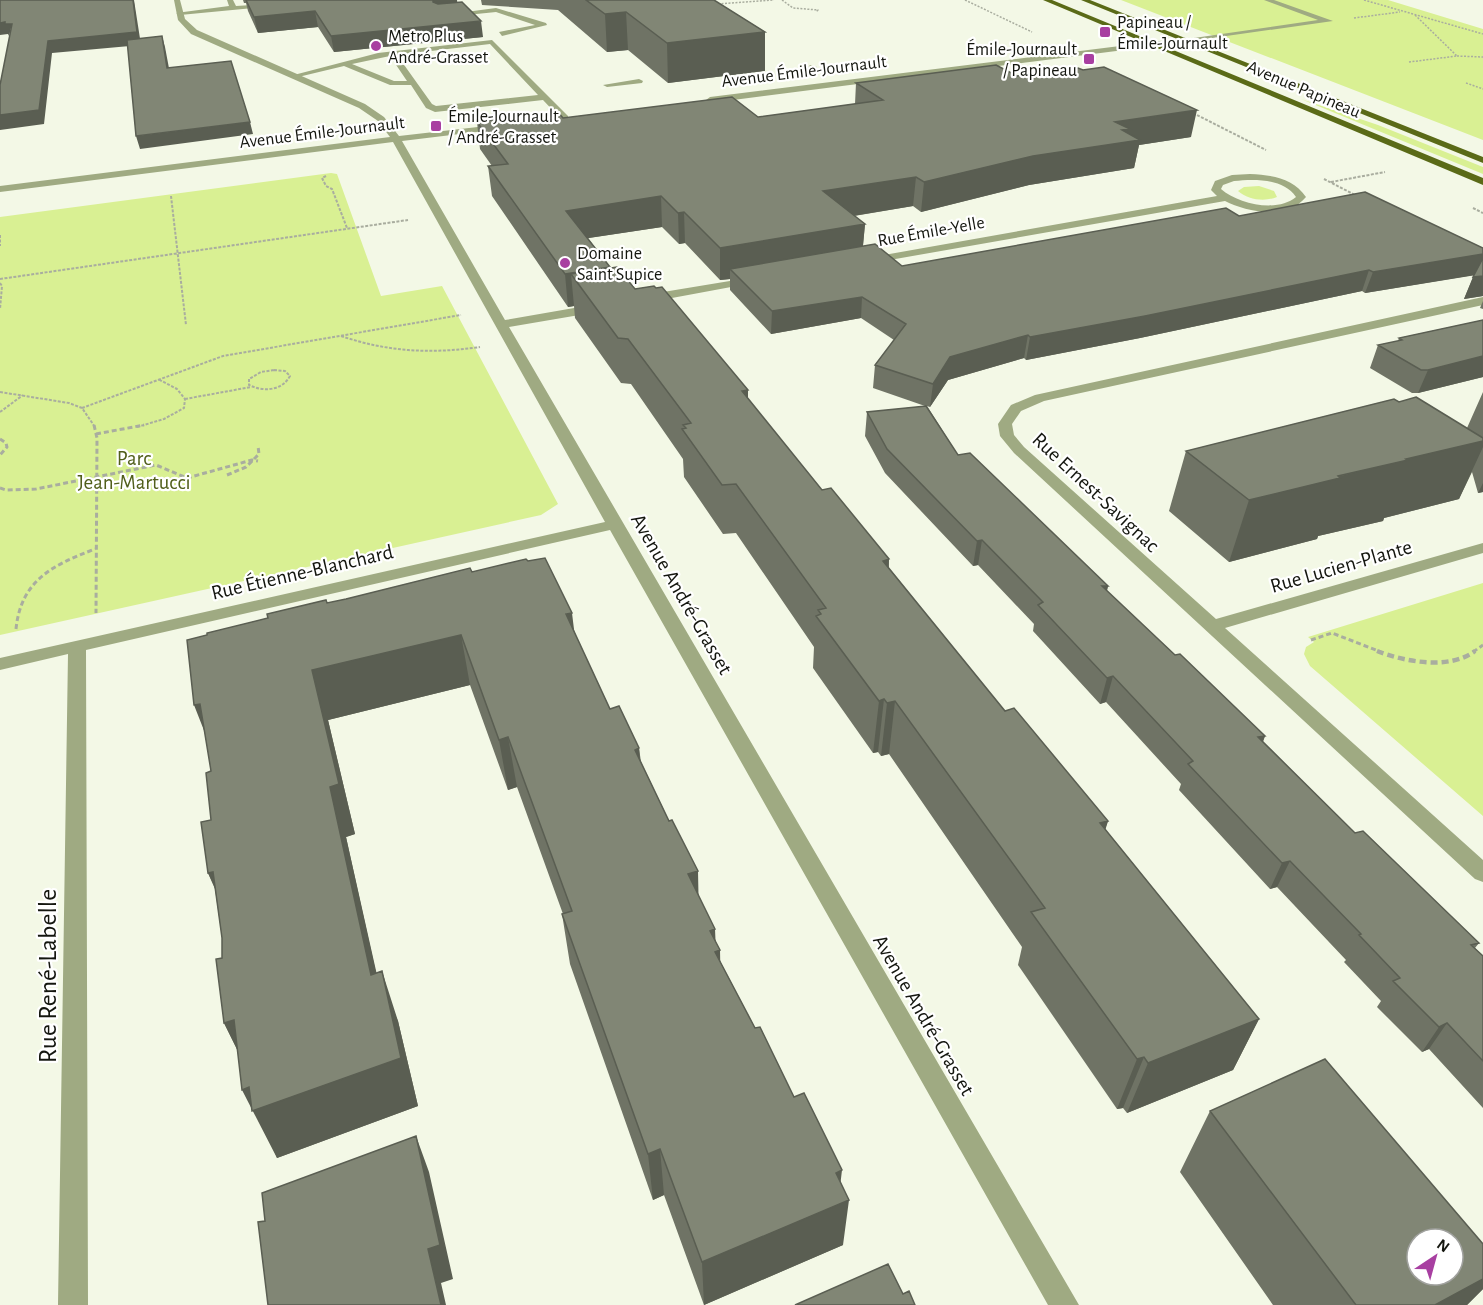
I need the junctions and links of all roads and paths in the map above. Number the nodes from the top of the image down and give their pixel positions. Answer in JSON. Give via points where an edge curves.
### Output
{"nodes":[{"id":1,"x":177,"y":0,"type":"edge"},
{"id":2,"x":230,"y":0,"type":"edge"},
{"id":3,"x":774,"y":0,"type":"edge"},
{"id":4,"x":782,"y":0,"type":"edge"},
{"id":5,"x":965,"y":0,"type":"edge"},
{"id":6,"x":1046,"y":0,"type":"edge"},
{"id":7,"x":1084,"y":0,"type":"edge"},
{"id":8,"x":1267,"y":0,"type":"edge"},
{"id":9,"x":1364,"y":0,"type":"edge"},
{"id":10,"x":272,"y":4,"type":"edge"},
{"id":11,"x":710,"y":4,"type":"edge"},
{"id":12,"x":233,"y":9,"type":"junction"},
{"id":13,"x":467,"y":9,"type":"junction"},
{"id":14,"x":816,"y":12,"type":"dead end"},
{"id":15,"x":1404,"y":12,"type":"junction"},
{"id":16,"x":180,"y":13,"type":"junction"},
{"id":17,"x":1413,"y":14,"type":"junction"},
{"id":18,"x":440,"y":15,"type":"edge"},
{"id":19,"x":1352,"y":18,"type":"dead end"},
{"id":20,"x":487,"y":20,"type":"dead end"},
{"id":21,"x":495,"y":27,"type":"dead end"},
{"id":22,"x":502,"y":34,"type":"junction"},
{"id":23,"x":1483,"y":34,"type":"edge"},
{"id":24,"x":1038,"y":35,"type":"dead end"},
{"id":25,"x":1184,"y":40,"type":"junction"},
{"id":26,"x":492,"y":42,"type":"junction"},
{"id":27,"x":1152,"y":44,"type":"junction"},
{"id":28,"x":392,"y":53,"type":"junction"},
{"id":29,"x":1457,"y":56,"type":"junction"},
{"id":30,"x":1483,"y":57,"type":"edge"},
{"id":31,"x":1408,"y":62,"type":"dead end"},
{"id":32,"x":347,"y":65,"type":"junction"},
{"id":33,"x":294,"y":76,"type":"junction"},
{"id":34,"x":639,"y":81,"type":"dead end"},
{"id":35,"x":413,"y":82,"type":"junction"},
{"id":36,"x":1466,"y":83,"type":"dead end"},
{"id":37,"x":607,"y":84,"type":"dead end"},
{"id":38,"x":1483,"y":89,"type":"edge"},
{"id":39,"x":544,"y":97,"type":"junction"},
{"id":40,"x":695,"y":102,"type":"edge"},
{"id":41,"x":1184,"y":108,"type":"edge"},
{"id":42,"x":575,"y":117,"type":"edge"},
{"id":43,"x":565,"y":118,"type":"junction"},
{"id":44,"x":554,"y":119,"type":"edge"},
{"id":45,"x":509,"y":125,"type":"edge"},
{"id":46,"x":397,"y":139,"type":"junction"},
{"id":47,"x":1266,"y":150,"type":"dead end"},
{"id":48,"x":1483,"y":160,"type":"edge"},
{"id":49,"x":1386,"y":171,"type":"dead end"},
{"id":50,"x":328,"y":176,"type":"dead end"},
{"id":51,"x":1319,"y":177,"type":"dead end"},
{"id":52,"x":1330,"y":182,"type":"junction"},
{"id":53,"x":1483,"y":182,"type":"edge"},
{"id":54,"x":1320,"y":184,"type":"dead end"},
{"id":55,"x":0,"y":189,"type":"edge"},
{"id":56,"x":171,"y":196,"type":"dead end"},
{"id":57,"x":1225,"y":198,"type":"junction"},
{"id":58,"x":1361,"y":198,"type":"edge"},
{"id":59,"x":412,"y":219,"type":"dead end"},
{"id":60,"x":347,"y":228,"type":"junction"},
{"id":61,"x":0,"y":235,"type":"edge"},
{"id":62,"x":0,"y":246,"type":"edge"},
{"id":63,"x":177,"y":253,"type":"junction"},
{"id":64,"x":856,"y":263,"type":"edge"},
{"id":65,"x":762,"y":279,"type":"edge"},
{"id":66,"x":0,"y":281,"type":"edge"},
{"id":67,"x":634,"y":301,"type":"edge"},
{"id":68,"x":1483,"y":301,"type":"edge"},
{"id":69,"x":613,"y":305,"type":"edge"},
{"id":70,"x":0,"y":309,"type":"edge"},
{"id":71,"x":461,"y":315,"type":"dead end"},
{"id":72,"x":502,"y":324,"type":"junction"},
{"id":73,"x":186,"y":325,"type":"dead end"},
{"id":74,"x":340,"y":336,"type":"junction"},
{"id":75,"x":480,"y":347,"type":"dead end"},
{"id":76,"x":158,"y":379,"type":"junction"},
{"id":77,"x":251,"y":386,"type":"junction"},
{"id":78,"x":0,"y":392,"type":"edge"},
{"id":79,"x":23,"y":395,"type":"junction"},
{"id":80,"x":185,"y":399,"type":"junction"},
{"id":81,"x":82,"y":408,"type":"junction"},
{"id":82,"x":0,"y":411,"type":"edge"},
{"id":83,"x":96,"y":434,"type":"junction"},
{"id":84,"x":0,"y":439,"type":"edge"},
{"id":85,"x":258,"y":446,"type":"dead end"},
{"id":86,"x":0,"y":455,"type":"edge"},
{"id":87,"x":256,"y":461,"type":"junction"},
{"id":88,"x":227,"y":475,"type":"dead end"},
{"id":89,"x":95,"y":478,"type":"junction"},
{"id":90,"x":0,"y":488,"type":"edge"},
{"id":91,"x":615,"y":524,"type":"junction"},
{"id":92,"x":95,"y":549,"type":"junction"},
{"id":93,"x":1483,"y":549,"type":"edge"},
{"id":94,"x":96,"y":617,"type":"dead end"},
{"id":95,"x":1212,"y":626,"type":"junction"},
{"id":96,"x":16,"y":635,"type":"dead end"},
{"id":97,"x":1311,"y":640,"type":"dead end"},
{"id":98,"x":1483,"y":645,"type":"edge"},
{"id":99,"x":77,"y":647,"type":"junction"},
{"id":100,"x":0,"y":664,"type":"edge"},
{"id":101,"x":1483,"y":873,"type":"edge"},
{"id":102,"x":74,"y":1305,"type":"edge"},
{"id":103,"x":1064,"y":1305,"type":"edge"}],
"edges":[{"from":1,"to":16,"type":"street","name":"Avenue André-Grasset"},
{"from":2,"to":12,"type":"street"},
{"from":3,"to":11,"type":"path"},
{"from":4,"to":14,"type":"path","via":[[793,8]]},
{"from":5,"to":24,"type":"path"},
{"from":6,"to":27,"type":"main road","name":"Avenue Papineau"},
{"from":7,"to":25,"type":"main road","name":"Avenue Papineau"},
{"from":8,"to":25,"type":"street","name":"Avenue Émile-Journault","via":[[1329,21]]},
{"from":9,"to":15,"type":"path"},
{"from":10,"to":12,"type":"street"},
{"from":12,"to":16,"type":"street"},
{"from":13,"to":18,"type":"street"},
{"from":13,"to":20,"type":"street"},
{"from":13,"to":22,"type":"street","via":[[496,10],[543,25]]},
{"from":15,"to":17,"type":"path"},
{"from":15,"to":19,"type":"path"},
{"from":16,"to":33,"type":"street","name":"Avenue André-Grasset","via":[[185,24],[201,36]]},
{"from":17,"to":23,"type":"path"},
{"from":17,"to":29,"type":"path"},
{"from":21,"to":22,"type":"street"},
{"from":22,"to":26,"type":"street"},
{"from":25,"to":27,"type":"street","name":"Avenue Émile-Journault"},
{"from":25,"to":48,"type":"main road","name":"Avenue Papineau"},
{"from":26,"to":28,"type":"street"},
{"from":26,"to":39,"type":"street"},
{"from":27,"to":40,"type":"street","name":"Avenue Émile-Journault"},
{"from":27,"to":53,"type":"main road","name":"Avenue Papineau"},
{"from":28,"to":32,"type":"street"},
{"from":28,"to":35,"type":"street"},
{"from":29,"to":30,"type":"path"},
{"from":29,"to":31,"type":"path"},
{"from":32,"to":33,"type":"street"},
{"from":32,"to":35,"type":"street","via":[[393,83]]},
{"from":33,"to":46,"type":"street","name":"Avenue André-Grasset","via":[[369,110],[386,123]]},
{"from":34,"to":37,"type":"street"},
{"from":35,"to":39,"type":"street","via":[[435,109]]},
{"from":36,"to":38,"type":"path"},
{"from":39,"to":43,"type":"street"},
{"from":41,"to":47,"type":"path"},
{"from":42,"to":43,"type":"street"},
{"from":43,"to":44,"type":"street"},
{"from":45,"to":46,"type":"street","name":"Avenue Émile-Journault"},
{"from":46,"to":55,"type":"street","name":"Avenue Émile-Journault"},
{"from":46,"to":72,"type":"street","name":"Avenue André-Grasset"},
{"from":49,"to":52,"type":"path"},
{"from":50,"to":60,"type":"path","via":[[322,178],[332,189]]},
{"from":51,"to":52,"type":"path"},
{"from":52,"to":54,"type":"path"},
{"from":52,"to":58,"type":"path"},
{"from":56,"to":63,"type":"path"},
{"from":57,"to":57,"type":"street","name":"Rue Émile-Yelle","via":[[1272,208],[1295,204],[1301,197],[1281,183],[1245,178],[1219,183],[1216,190]]},
{"from":57,"to":64,"type":"street","name":"Rue Émile-Yelle"},
{"from":59,"to":60,"type":"path"},
{"from":60,"to":63,"type":"path"},
{"from":61,"to":62,"type":"path"},
{"from":63,"to":66,"type":"path"},
{"from":63,"to":73,"type":"path"},
{"from":65,"to":67,"type":"street"},
{"from":66,"to":70,"type":"path"},
{"from":68,"to":95,"type":"street","name":"Rue Ernest-Savignac","via":[[1046,396],[1011,413],[1005,429],[1018,450]]},
{"from":69,"to":72,"type":"street"},
{"from":71,"to":74,"type":"path"},
{"from":72,"to":91,"type":"street","name":"Avenue André-Grasset"},
{"from":74,"to":75,"type":"path","via":[[413,353]]},
{"from":74,"to":76,"type":"path","via":[[223,356]]},
{"from":76,"to":80,"type":"path","via":[[177,389]]},
{"from":76,"to":81,"type":"path"},
{"from":77,"to":77,"type":"path","via":[[274,388],[285,384],[291,376],[282,370],[261,372],[249,379]]},
{"from":77,"to":80,"type":"path"},
{"from":78,"to":79,"type":"path"},
{"from":79,"to":81,"type":"path"},
{"from":79,"to":82,"type":"path"},
{"from":80,"to":83,"type":"path","via":[[184,408],[162,420]]},
{"from":81,"to":83,"type":"path","via":[[94,423]]},
{"from":83,"to":89,"type":"path"},
{"from":84,"to":86,"type":"path","via":[[7,447]]},
{"from":85,"to":87,"type":"path","via":[[260,454]]},
{"from":87,"to":88,"type":"path"},
{"from":87,"to":89,"type":"path","via":[[187,478],[156,465]]},
{"from":89,"to":90,"type":"path","via":[[36,489]]},
{"from":89,"to":92,"type":"path"},
{"from":91,"to":99,"type":"street","name":"Rue Étienne-Blanchard"},
{"from":91,"to":103,"type":"street","name":"Avenue André-Grasset"},
{"from":92,"to":94,"type":"path"},
{"from":92,"to":96,"type":"path","via":[[57,565],[25,592],[18,609]]},
{"from":93,"to":95,"type":"street","name":"Rue Lucien-Plante"},
{"from":95,"to":101,"type":"street","name":"Rue Ernest-Savignac"},
{"from":97,"to":98,"type":"path","via":[[1332,633],[1395,658],[1436,662],[1466,658]]},
{"from":99,"to":100,"type":"street","name":"Rue Étienne-Blanchard"},
{"from":99,"to":102,"type":"street","name":"Rue René-Labelle"}]}
